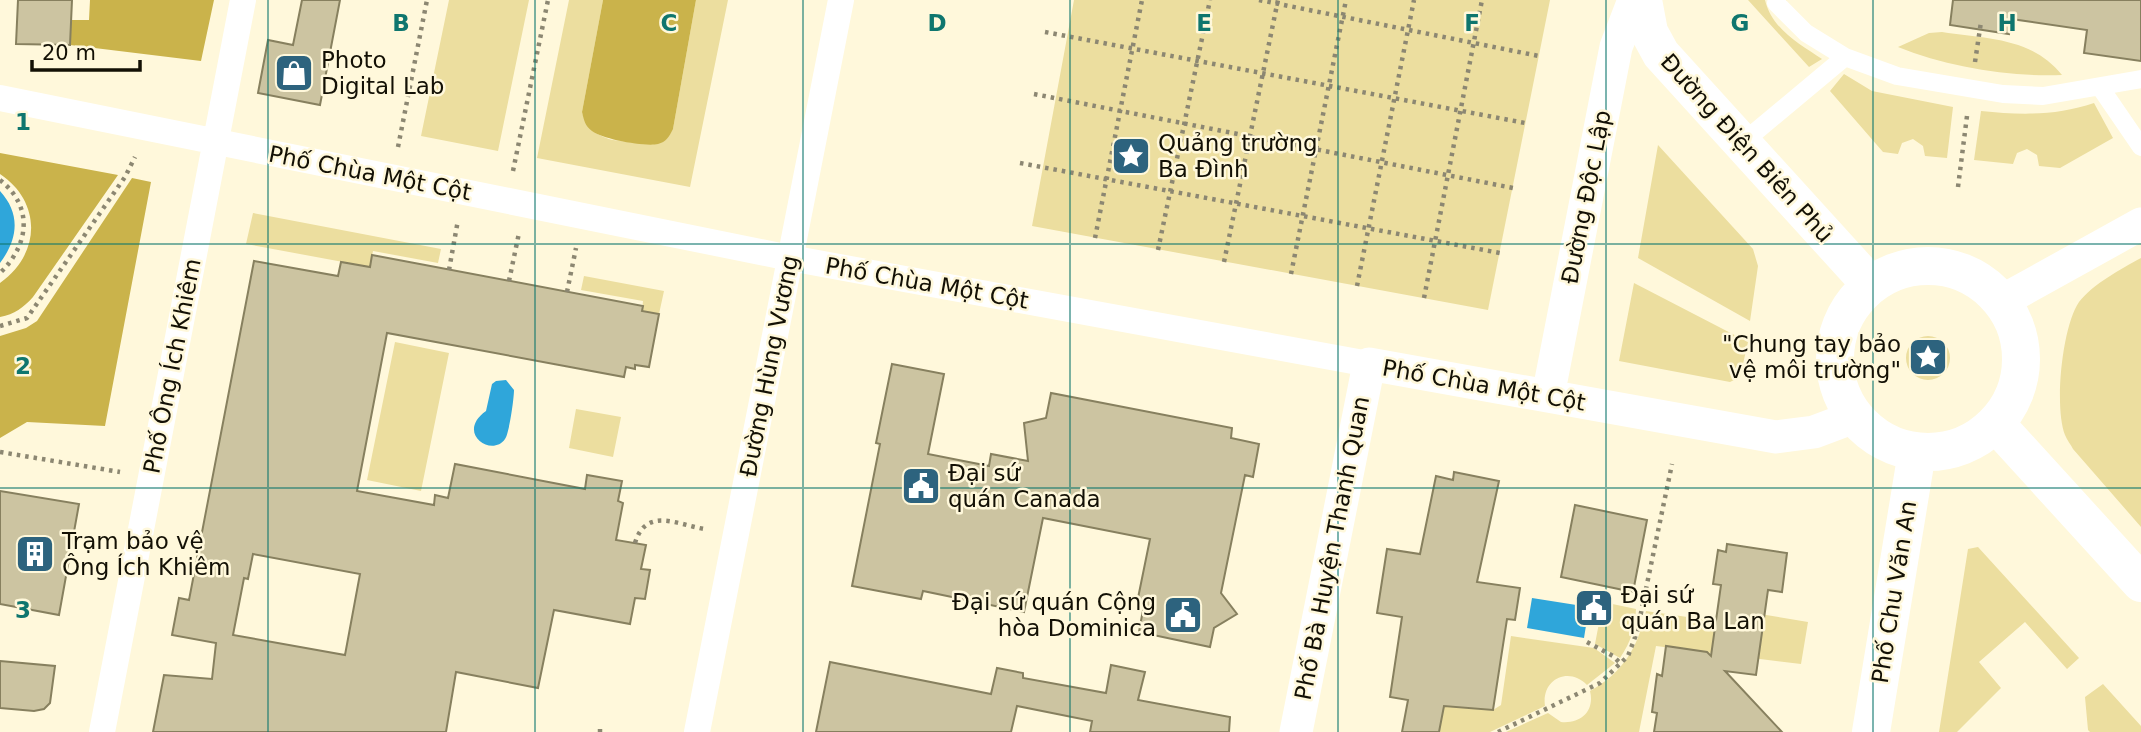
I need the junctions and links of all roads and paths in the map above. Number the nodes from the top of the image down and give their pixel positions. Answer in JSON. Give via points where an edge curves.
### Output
{"nodes":[{"id":1,"x":243,"y":0,"type":"edge"},
{"id":2,"x":427,"y":0,"type":"edge"},
{"id":3,"x":548,"y":0,"type":"edge"},
{"id":4,"x":841,"y":0,"type":"edge"},
{"id":5,"x":1142,"y":0,"type":"edge"},
{"id":6,"x":1210,"y":0,"type":"edge"},
{"id":7,"x":1259,"y":0,"type":"edge"},
{"id":8,"x":1346,"y":0,"type":"edge"},
{"id":9,"x":1414,"y":0,"type":"edge"},
{"id":10,"x":1482,"y":0,"type":"edge"},
{"id":11,"x":1634,"y":0,"type":"edge"},
{"id":12,"x":1643,"y":0,"type":"edge"},
{"id":13,"x":1777,"y":0,"type":"edge"},
{"id":14,"x":1278,"y":2,"type":"edge"},
{"id":15,"x":1342,"y":17,"type":"junction"},
{"id":16,"x":1981,"y":22,"type":"dead end"},
{"id":17,"x":1408,"y":30,"type":"junction"},
{"id":18,"x":1045,"y":32,"type":"dead end"},
{"id":19,"x":1474,"y":43,"type":"junction"},
{"id":20,"x":1132,"y":48,"type":"junction"},
{"id":21,"x":1539,"y":56,"type":"dead end"},
{"id":22,"x":1844,"y":57,"type":"junction"},
{"id":23,"x":1197,"y":61,"type":"junction"},
{"id":24,"x":1263,"y":73,"type":"junction"},
{"id":25,"x":2141,"y":79,"type":"edge"},
{"id":26,"x":1329,"y":86,"type":"junction"},
{"id":27,"x":2100,"y":87,"type":"junction"},
{"id":28,"x":1971,"y":89,"type":"junction"},
{"id":29,"x":1034,"y":94,"type":"dead end"},
{"id":30,"x":0,"y":98,"type":"edge"},
{"id":31,"x":1394,"y":99,"type":"junction"},
{"id":32,"x":1120,"y":111,"type":"junction"},
{"id":33,"x":1460,"y":111,"type":"junction"},
{"id":34,"x":1525,"y":123,"type":"dead end"},
{"id":35,"x":1185,"y":124,"type":"junction"},
{"id":36,"x":151,"y":129,"type":"junction"},
{"id":37,"x":1250,"y":137,"type":"junction"},
{"id":38,"x":215,"y":142,"type":"junction"},
{"id":39,"x":1742,"y":143,"type":"junction"},
{"id":40,"x":2141,"y":147,"type":"edge"},
{"id":41,"x":1316,"y":149,"type":"junction"},
{"id":42,"x":1020,"y":163,"type":"dead end"},
{"id":43,"x":1382,"y":163,"type":"junction"},
{"id":44,"x":1448,"y":175,"type":"junction"},
{"id":45,"x":392,"y":177,"type":"junction"},
{"id":46,"x":1107,"y":179,"type":"junction"},
{"id":47,"x":0,"y":180,"type":"edge"},
{"id":48,"x":1958,"y":187,"type":"dead end"},
{"id":49,"x":1513,"y":188,"type":"dead end"},
{"id":50,"x":1170,"y":191,"type":"junction"},
{"id":51,"x":507,"y":201,"type":"junction"},
{"id":52,"x":1236,"y":204,"type":"junction"},
{"id":53,"x":1303,"y":216,"type":"junction"},
{"id":54,"x":2141,"y":224,"type":"edge"},
{"id":55,"x":1369,"y":229,"type":"junction"},
{"id":56,"x":1095,"y":238,"type":"dead end"},
{"id":57,"x":1434,"y":241,"type":"junction"},
{"id":58,"x":1158,"y":250,"type":"dead end"},
{"id":59,"x":452,"y":251,"type":"dead end"},
{"id":60,"x":1500,"y":253,"type":"dead end"},
{"id":61,"x":790,"y":258,"type":"junction"},
{"id":62,"x":513,"y":262,"type":"dead end"},
{"id":63,"x":1224,"y":262,"type":"dead end"},
{"id":64,"x":449,"y":270,"type":"dead end"},
{"id":65,"x":0,"y":273,"type":"edge"},
{"id":66,"x":571,"y":274,"type":"dead end"},
{"id":67,"x":1291,"y":274,"type":"dead end"},
{"id":68,"x":509,"y":281,"type":"dead end"},
{"id":69,"x":1871,"y":285,"type":"junction"},
{"id":70,"x":1357,"y":286,"type":"dead end"},
{"id":71,"x":567,"y":292,"type":"dead end"},
{"id":72,"x":1424,"y":298,"type":"dead end"},
{"id":73,"x":2002,"y":301,"type":"junction"},
{"id":74,"x":0,"y":326,"type":"edge"},
{"id":75,"x":1369,"y":364,"type":"junction"},
{"id":76,"x":1548,"y":396,"type":"junction"},
{"id":77,"x":1854,"y":417,"type":"junction"},
{"id":78,"x":1996,"y":424,"type":"junction"},
{"id":79,"x":0,"y":452,"type":"edge"},
{"id":80,"x":1917,"y":452,"type":"junction"},
{"id":81,"x":1672,"y":464,"type":"dead end"},
{"id":82,"x":150,"y":477,"type":"junction"},
{"id":83,"x":736,"y":535,"type":"junction"},
{"id":84,"x":635,"y":543,"type":"dead end"},
{"id":85,"x":2141,"y":583,"type":"edge"},
{"id":86,"x":1587,"y":642,"type":"dead end"},
{"id":87,"x":1620,"y":663,"type":"junction"},
{"id":88,"x":102,"y":732,"type":"edge"},
{"id":89,"x":697,"y":732,"type":"edge"},
{"id":90,"x":1296,"y":732,"type":"edge"},
{"id":91,"x":1498,"y":732,"type":"edge"},
{"id":92,"x":1871,"y":732,"type":"edge"}],
"edges":[{"from":1,"to":38,"type":"street","name":"Phố Ông Ích Khiêm"},
{"from":2,"to":45,"type":"path"},
{"from":3,"to":51,"type":"path"},
{"from":4,"to":61,"type":"street","name":"Đường Hùng Vương"},
{"from":5,"to":20,"type":"path"},
{"from":6,"to":23,"type":"path"},
{"from":7,"to":14,"type":"path"},
{"from":8,"to":15,"type":"path"},
{"from":9,"to":17,"type":"path"},
{"from":10,"to":19,"type":"path"},
{"from":11,"to":76,"type":"street","name":"Đường Độc Lập","via":[[1616,47]]},
{"from":12,"to":39,"type":"main road","name":"Đường Điện Biên Phủ","via":[[1649,32],[1661,54]]},
{"from":13,"to":22,"type":"lane","via":[[1807,33]]},
{"from":14,"to":15,"type":"path"},
{"from":14,"to":24,"type":"path"},
{"from":15,"to":17,"type":"path"},
{"from":15,"to":26,"type":"path"},
{"from":16,"to":28,"type":"path"},
{"from":17,"to":19,"type":"path"},
{"from":17,"to":31,"type":"path"},
{"from":18,"to":20,"type":"path"},
{"from":19,"to":21,"type":"path"},
{"from":19,"to":33,"type":"path"},
{"from":20,"to":23,"type":"path"},
{"from":20,"to":32,"type":"path"},
{"from":22,"to":28,"type":"lane","via":[[1897,76]]},
{"from":22,"to":39,"type":"lane"},
{"from":23,"to":24,"type":"path"},
{"from":23,"to":35,"type":"path"},
{"from":24,"to":26,"type":"path"},
{"from":24,"to":37,"type":"path"},
{"from":25,"to":27,"type":"lane"},
{"from":26,"to":31,"type":"path"},
{"from":26,"to":41,"type":"path"},
{"from":27,"to":28,"type":"lane","via":[[2043,96]]},
{"from":27,"to":40,"type":"lane"},
{"from":28,"to":48,"type":"path"},
{"from":29,"to":32,"type":"path"},
{"from":30,"to":36,"type":"street","name":"Phố Chùa Một Cột"},
{"from":31,"to":33,"type":"path"},
{"from":31,"to":43,"type":"path"},
{"from":32,"to":35,"type":"path"},
{"from":32,"to":46,"type":"path"},
{"from":33,"to":34,"type":"path"},
{"from":33,"to":44,"type":"path"},
{"from":35,"to":37,"type":"path"},
{"from":35,"to":50,"type":"path"},
{"from":36,"to":38,"type":"street","name":"Phố Chùa Một Cột"},
{"from":36,"to":74,"type":"path","via":[[125,177],[27,318]]},
{"from":37,"to":41,"type":"path"},
{"from":37,"to":52,"type":"path"},
{"from":38,"to":45,"type":"street","name":"Phố Chùa Một Cột"},
{"from":38,"to":82,"type":"street","name":"Phố Ông Ích Khiêm"},
{"from":39,"to":69,"type":"main road","name":"Đường Điện Biên Phủ"},
{"from":41,"to":43,"type":"path"},
{"from":41,"to":53,"type":"path"},
{"from":42,"to":46,"type":"path"},
{"from":43,"to":44,"type":"path"},
{"from":43,"to":55,"type":"path"},
{"from":44,"to":49,"type":"path"},
{"from":44,"to":57,"type":"path"},
{"from":45,"to":51,"type":"street","name":"Phố Chùa Một Cột"},
{"from":46,"to":50,"type":"path"},
{"from":46,"to":56,"type":"path"},
{"from":47,"to":65,"type":"path","via":[[20,203],[24,222],[14,259]]},
{"from":50,"to":52,"type":"path"},
{"from":50,"to":58,"type":"path"},
{"from":51,"to":61,"type":"street","name":"Phố Chùa Một Cột"},
{"from":52,"to":53,"type":"path"},
{"from":52,"to":63,"type":"path"},
{"from":53,"to":55,"type":"path"},
{"from":53,"to":67,"type":"path"},
{"from":54,"to":73,"type":"street"},
{"from":55,"to":57,"type":"path"},
{"from":55,"to":70,"type":"path"},
{"from":57,"to":60,"type":"path"},
{"from":57,"to":72,"type":"path"},
{"from":59,"to":64,"type":"path"},
{"from":61,"to":75,"type":"street","name":"Phố Chùa Một Cột"},
{"from":61,"to":83,"type":"street","name":"Đường Hùng Vương"},
{"from":62,"to":68,"type":"path"},
{"from":66,"to":71,"type":"path"},
{"from":69,"to":73,"type":"main road","via":[[1896,271],[1925,265],[1954,269],[1981,281]]},
{"from":69,"to":77,"type":"main road","via":[[1850,307],[1838,333],[1834,362],[1839,391]]},
{"from":73,"to":78,"type":"main road","via":[[2017,331],[2022,364],[2016,393]]},
{"from":75,"to":76,"type":"street","name":"Phố Chùa Một Cột"},
{"from":75,"to":90,"type":"street","name":"Phố Bà Huyện Thanh Quan"},
{"from":76,"to":77,"type":"street","name":"Phố Chùa Một Cột","via":[[1776,437],[1814,432]]},
{"from":77,"to":80,"type":"main road","via":[[1892,446]]},
{"from":78,"to":80,"type":"main road","via":[[1972,442],[1944,451]]},
{"from":78,"to":85,"type":"main road"},
{"from":79,"to":82,"type":"path"},
{"from":80,"to":92,"type":"main road","name":"Phố Chu Văn An"},
{"from":81,"to":87,"type":"path","via":[[1637,632],[1628,656]]},
{"from":82,"to":88,"type":"street","name":"Phố Ông Ích Khiêm"},
{"from":83,"to":84,"type":"path","via":[[657,520],[639,531]]},
{"from":83,"to":89,"type":"street","name":"Đường Hùng Vương"},
{"from":86,"to":87,"type":"path"},
{"from":87,"to":91,"type":"path","via":[[1600,683]]}]}
